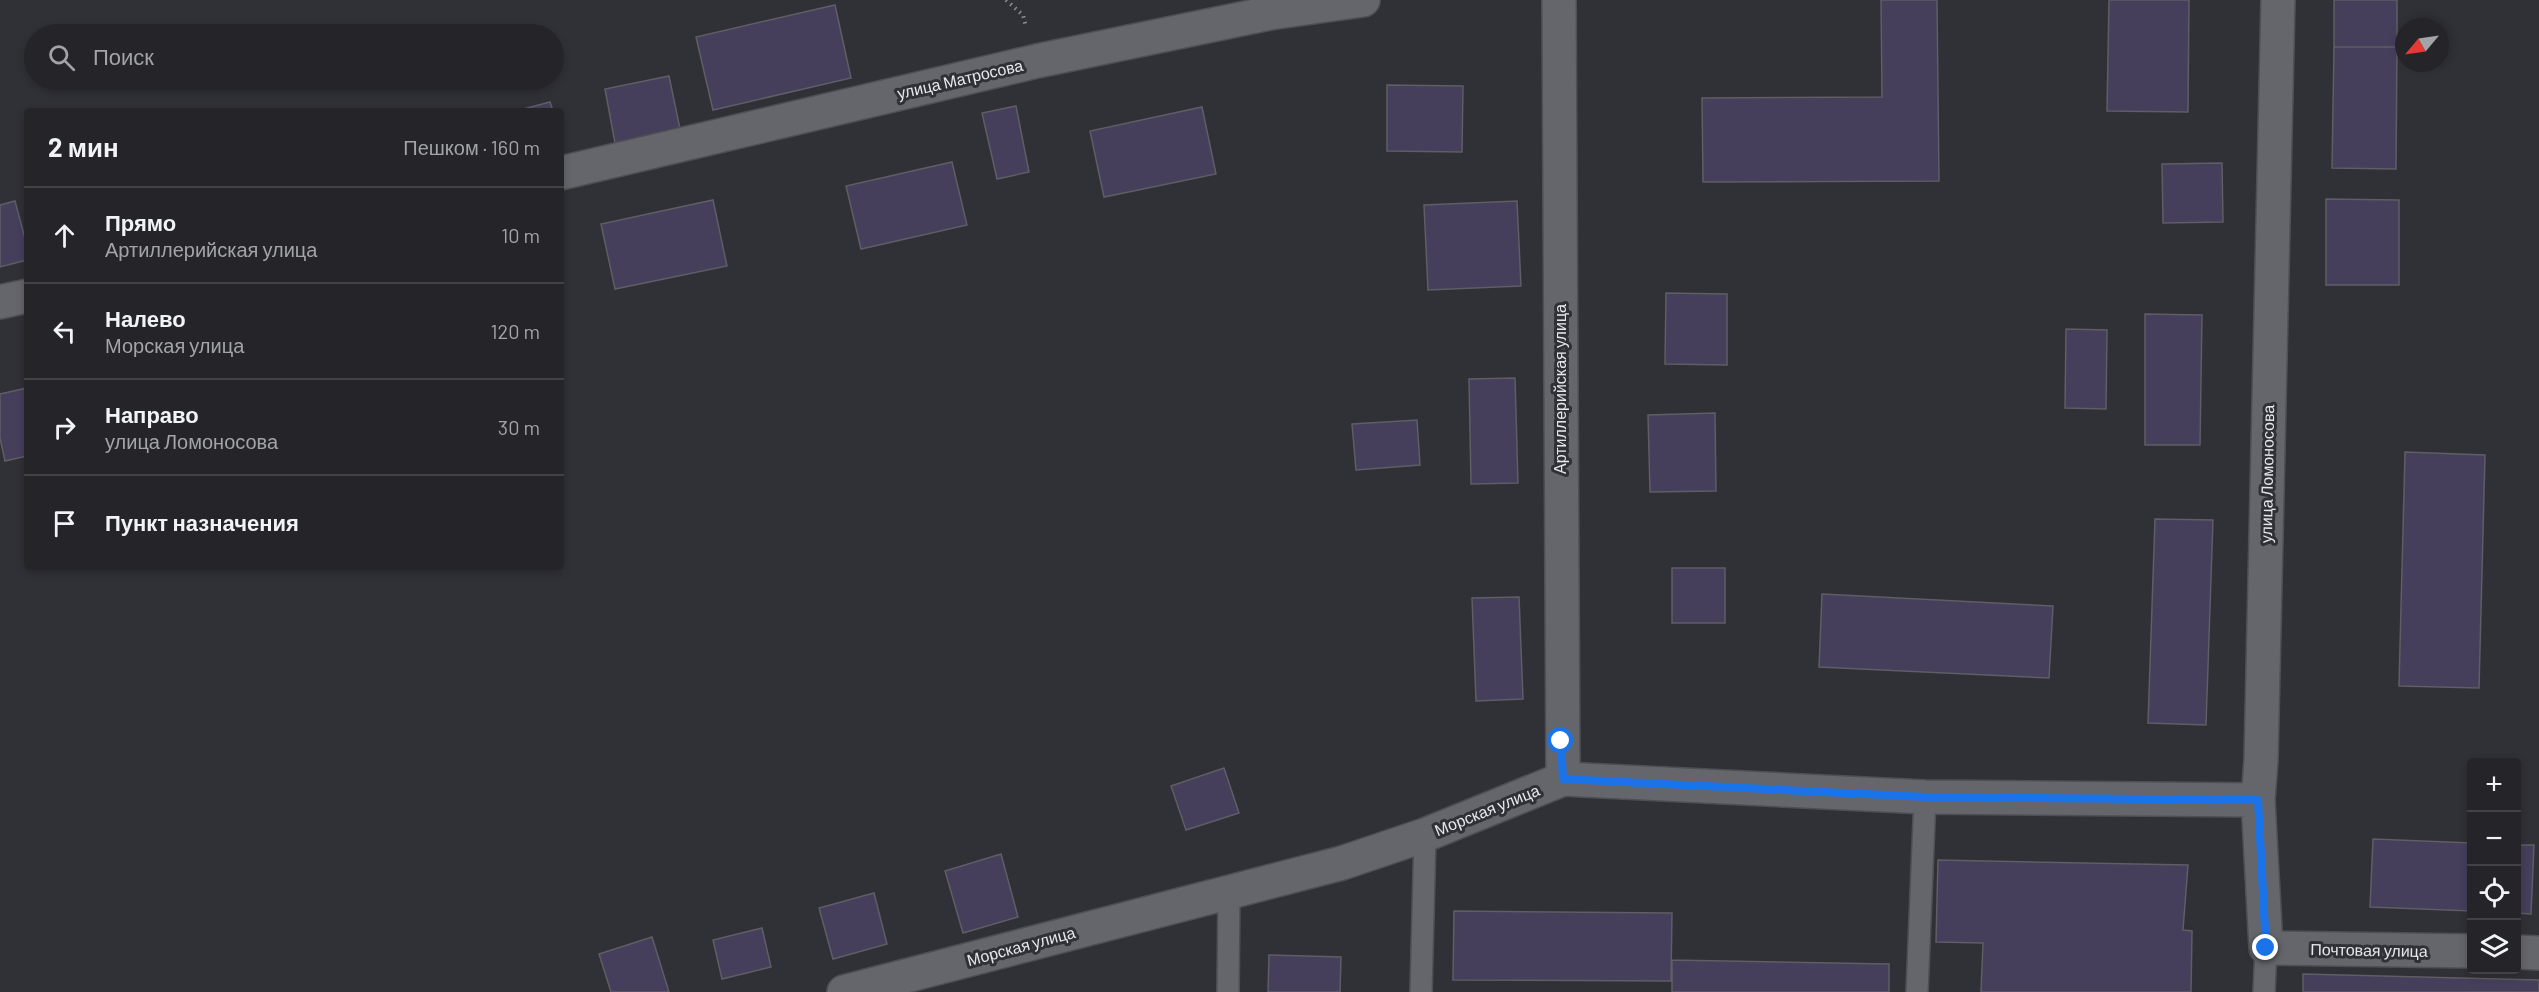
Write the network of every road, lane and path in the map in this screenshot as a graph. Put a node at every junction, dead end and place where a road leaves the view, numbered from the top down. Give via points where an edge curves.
1 (1363, 0) edge
2 (1559, 0) edge
3 (2278, 0) edge
4 (564, 172) edge
5 (24, 297) edge
6 (0, 302) edge
7 (1563, 779) junction
8 (1925, 797) junction
9 (2258, 800) junction
10 (1425, 835) junction
11 (1229, 892) junction
12 (2266, 948) junction
13 (2467, 951) edge
14 (2521, 952) edge
15 (2539, 952) edge
16 (844, 992) edge
17 (1228, 992) edge
18 (1421, 992) edge
19 (1917, 992) edge
20 (2264, 992) edge

1 - 4 street, улица Матросова via 1270,13 1037,61
2 - 7 street, Артиллерийская улица
3 - 9 street, улица Ломоносова
5 - 6 street
7 - 8 street, Морская улица
7 - 10 street, Морская улица
8 - 9 street, Морская улица
8 - 19 lane
9 - 12 street, улица Ломоносова
10 - 11 street, Морская улица via 1342,863
10 - 18 lane
11 - 16 street, Морская улица
11 - 17 lane
12 - 13 street, Почтовая улица
12 - 20 lane
14 - 15 street

